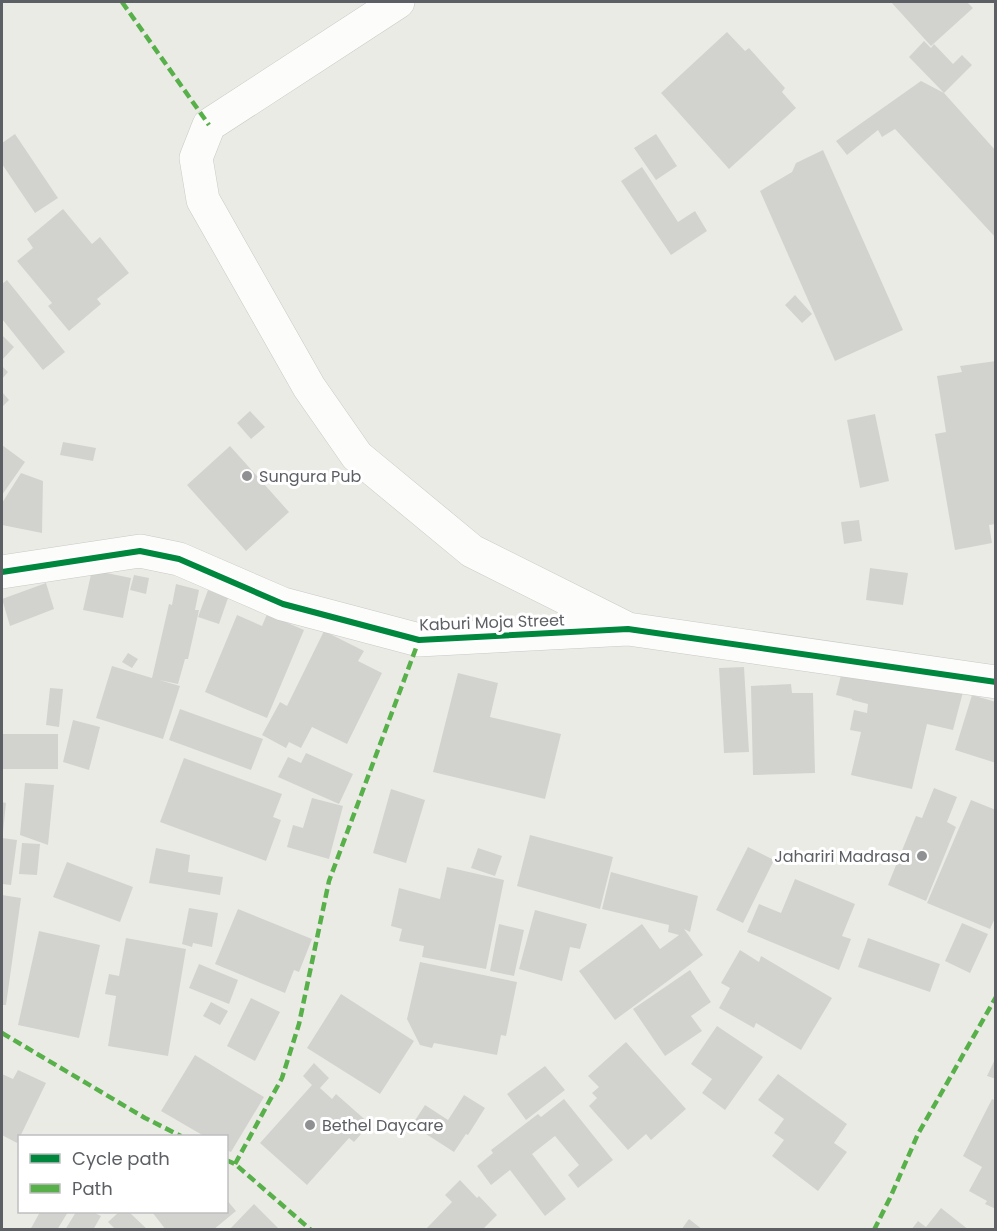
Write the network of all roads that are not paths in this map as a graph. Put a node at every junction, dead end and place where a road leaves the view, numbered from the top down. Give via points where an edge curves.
1 (398, 2) edge
2 (2, 572) edge
3 (628, 629) junction
4 (996, 682) edge

1 - 3 street via 208,125 196,158 203,200 309,387 357,456 472,551
2 - 3 street, Kaburi Moja Street via 140,550 178,560 283,604 419,640
3 - 4 street, Kaburi Moja Street

